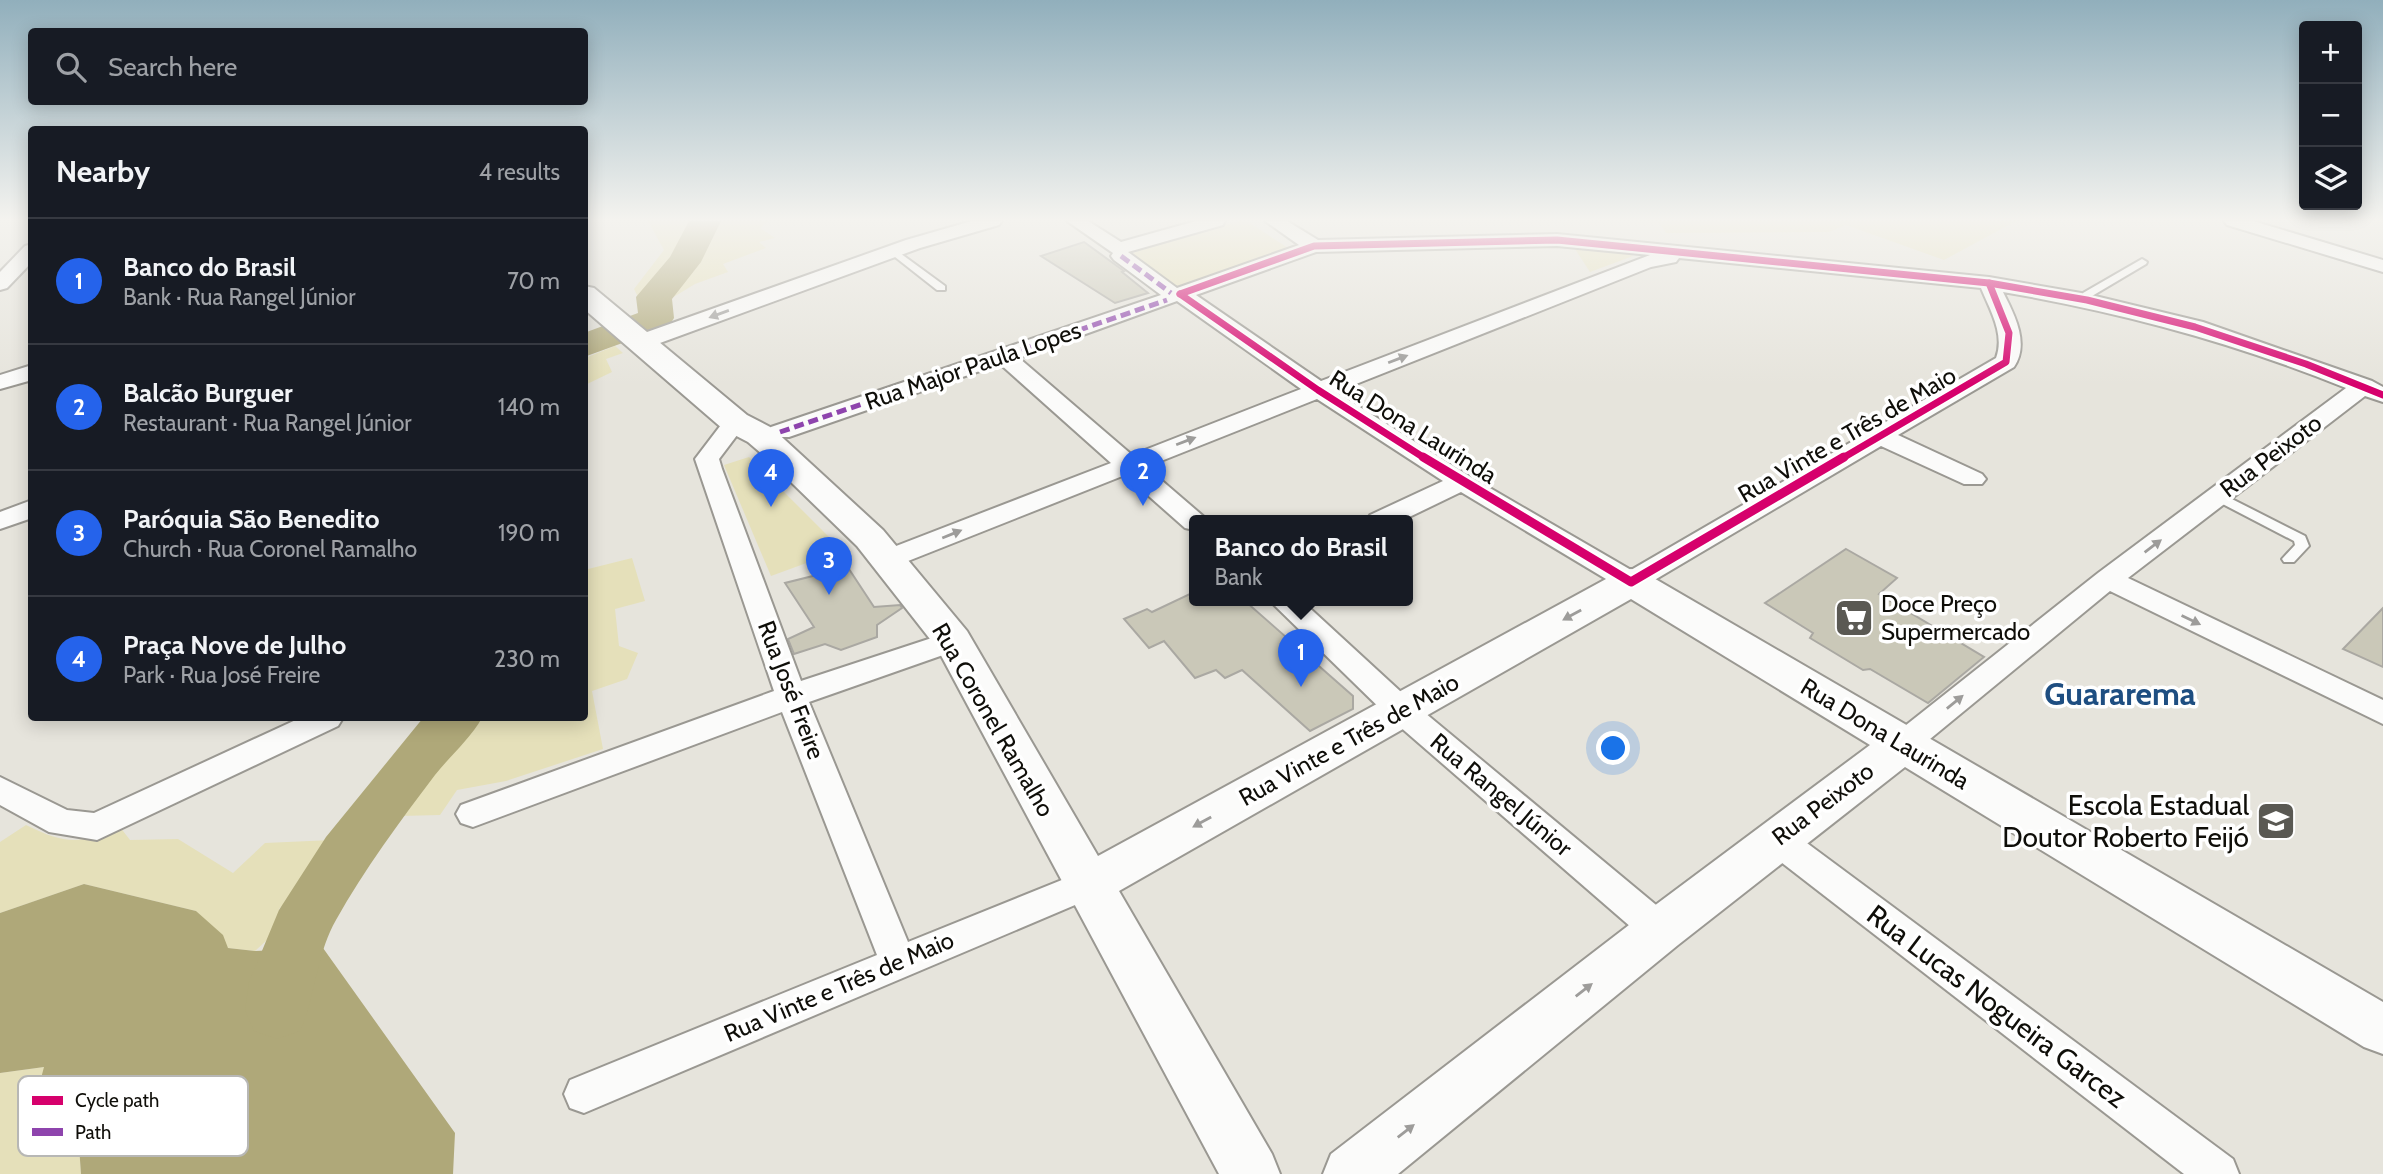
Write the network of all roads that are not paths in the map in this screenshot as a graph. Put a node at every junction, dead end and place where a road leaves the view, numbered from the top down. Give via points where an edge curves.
1 (814, 276) edge
2 (924, 276) edge
3 (1147, 276) edge
4 (1230, 276) edge
5 (1578, 276) edge
6 (1602, 276) edge
7 (1919, 276) edge
8 (2119, 276) edge
9 (1989, 283) junction
10 (1584, 286) junction
11 (940, 288) dead end
12 (1173, 296) junction
13 (588, 300) edge
14 (2087, 300) junction
15 (630, 333) junction
16 (1007, 359) dead end
17 (28, 373) edge
18 (0, 382) edge
19 (1318, 390) junction
20 (2373, 391) edge
21 (735, 422) junction
22 (780, 432) dead end
23 (1882, 437) junction
24 (1127, 464) junction
25 (1973, 479) dead end
26 (1462, 482) junction
27 (2218, 496) junction
28 (28, 510) edge
29 (1392, 515) edge
30 (1189, 518) edge
31 (0, 520) edge
32 (888, 559) junction
33 (2289, 559) dead end
34 (2108, 579) junction
35 (1631, 582) junction
36 (1289, 606) edge
37 (953, 641) junction
38 (792, 696) junction
39 (1402, 711) junction
40 (2383, 713) edge
41 (321, 721) edge
42 (1902, 745) junction
43 (0, 790) edge
44 (473, 814) dead end
45 (1776, 839) junction
46 (1088, 884) junction
47 (1660, 930) junction
48 (898, 962) junction
49 (2383, 1030) edge
50 (584, 1094) dead end
51 (1251, 1174) edge
52 (1352, 1174) edge
53 (2218, 1174) edge

1 -> 15 street
2 - 11 lane
3 - 12 street, Rua Dona Laurinda
4 - 12 street, Rua Major Paula Lopes
5 - 10 street
6 - 10 street
7 - 9 street
8 - 14 lane
9 - 14 street
9 - 23 street, Rua Vinte e Três de Maio via 2011,337 2012,350 2006,362
19 -> 10 street
12 - 19 street, Rua Dona Laurinda
12 - 22 street, Rua Major Paula Lopes
13 - 15 main road, Rua Coronel Ramalho
14 - 20 street via 2195,327
15 - 21 main road, Rua Coronel Ramalho
16 - 24 street
17 - 18 street
24 -> 19 street
19 - 26 street, Rua Dona Laurinda
20 - 27 street, Rua Peixoto
21 - 32 main road, Rua Coronel Ramalho via 760,435
21 - 38 street, Rua José Freire via 707,459
23 - 25 street
23 - 35 street, Rua Vinte e Três de Maio
24 - 30 street
32 -> 24 street
26 - 29 street
26 - 35 street, Rua Dona Laurinda
27 - 33 lane via 2300,539 2302,546
34 -> 27 street, Rua Peixoto
28 - 31 street
32 - 37 main road, Rua Coronel Ramalho
34 -> 40 street
42 -> 34 street, Rua Peixoto
35 -> 39 main road, Rua Vinte e Três de Maio
35 - 42 main road, Rua Dona Laurinda
36 - 39 street, Rua Rangel Júnior
37 - 38 street
37 - 46 main road, Rua Coronel Ramalho
38 - 44 street
38 - 48 street, Rua José Freire
39 -> 46 main road, Rua Vinte e Três de Maio
39 - 47 street, Rua Rangel Júnior
41 - 43 street via 97,827 61,823
42 - 45 main road, Rua Peixoto
42 - 49 main road, Rua Dona Laurinda
45 - 47 main road, Rua Peixoto
45 - 53 street, Rua Lucas Nogueira Garcez
46 - 48 street, Rua Vinte e Três de Maio
46 - 51 main road, Rua Coronel Ramalho
52 -> 47 main road, Rua Peixoto
48 - 50 street, Rua Vinte e Três de Maio

